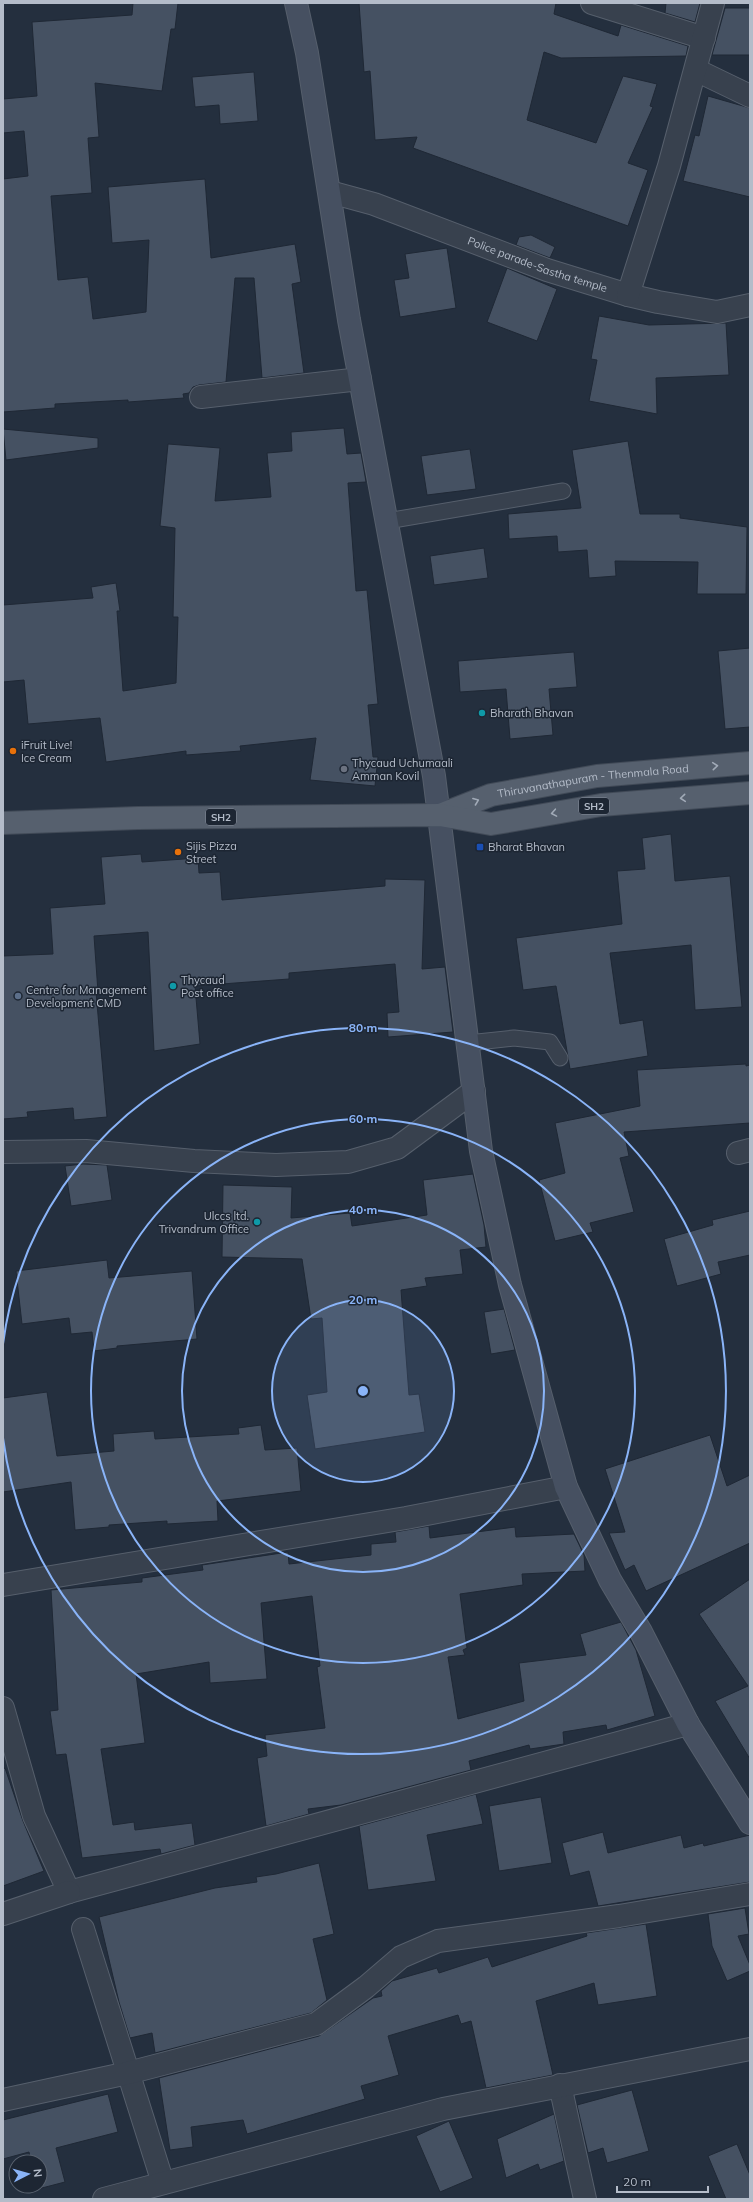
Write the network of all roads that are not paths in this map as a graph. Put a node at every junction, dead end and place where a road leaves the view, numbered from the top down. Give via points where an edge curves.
1 (296, 3) edge
2 (592, 3) edge
3 (713, 3) edge
4 (704, 38) junction
5 (696, 70) junction
6 (750, 96) edge
7 (330, 192) junction
8 (628, 295) junction
9 (750, 304) edge
10 (360, 379) junction
11 (201, 397) dead end
12 (563, 491) dead end
13 (387, 520) junction
14 (750, 763) edge
15 (750, 793) edge
16 (440, 815) junction
17 (3, 823) edge
18 (468, 1042) junction
19 (560, 1058) dead end
20 (474, 1091) junction
21 (3, 1152) edge
22 (566, 1487) junction
23 (3, 1584) edge
24 (3, 1708) edge
25 (688, 1724) junction
26 (750, 1823) edge
27 (69, 1892) junction
28 (750, 1894) edge
29 (3, 1914) edge
30 (83, 1928) dead end
31 (750, 2049) edge
32 (128, 2073) junction
33 (560, 2085) junction
34 (3, 2100) edge
35 (164, 2183) junction
36 (104, 2199) edge
37 (585, 2199) edge

1 - 7 street
2 - 4 street
3 - 4 street
4 - 5 street
5 - 6 street
5 - 8 street
7 - 8 street, Police parade-Sastha temple via 374,204 547,270
7 - 10 street
8 - 9 street, Police parade-Sastha temple via 717,312
10 - 11 street
10 - 13 street
12 - 13 lane
13 - 16 street
16 -> 14 main road, Thiruvanathapuram - Thenmala Road via 491,795 597,776
15 -> 16 main road, Thiruvanathapuram - Thenmala Road / SH2 via 601,805 491,824
16 - 17 main road, Thiruvanathapuram - Thenmala Road / SH2 via 138,818
16 - 18 street
18 - 19 lane via 514,1038 550,1042
18 - 20 street
20 - 21 street via 398,1148 348,1162 276,1165 194,1161 86,1151
20 - 22 street via 481,1151 510,1286
22 - 23 street via 406,1518
22 - 25 street via 610,1580 641,1632
24 - 27 street via 34,1816
25 - 26 street
25 - 27 street
27 - 29 street
28 - 32 street via 619,1916 438,1941 401,1957 316,2024
30 - 32 street
31 - 33 street
32 - 34 street
32 - 35 street
33 - 35 street via 442,2109
33 - 37 street
35 - 36 street

